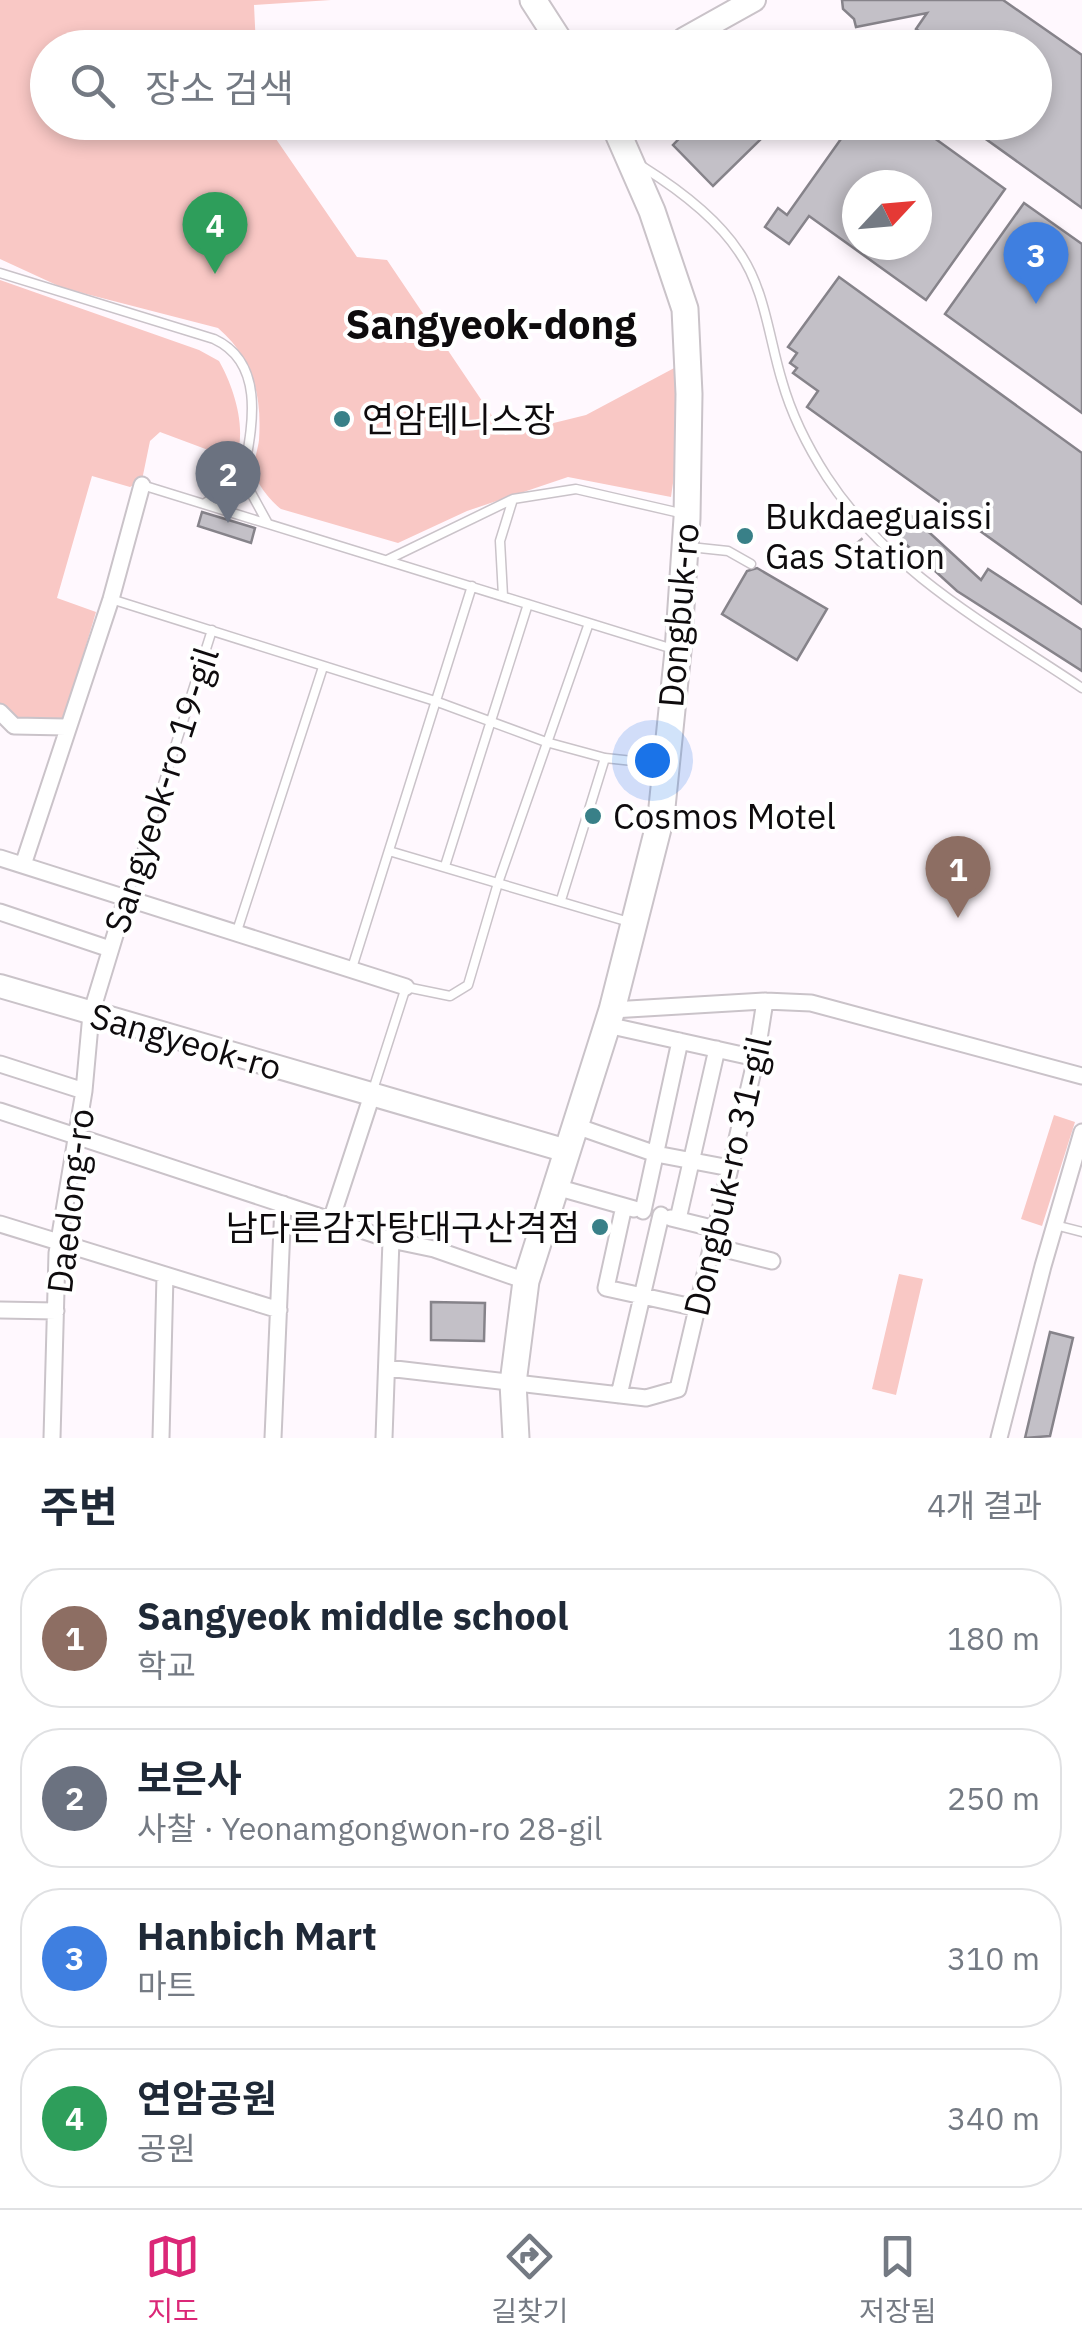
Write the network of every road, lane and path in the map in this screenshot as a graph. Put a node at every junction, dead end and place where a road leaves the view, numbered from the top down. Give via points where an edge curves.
1 (533, 0) edge
2 (720, 0) edge
3 (754, 0) edge
4 (552, 30) edge
5 (692, 30) edge
6 (702, 30) edge
7 (621, 140) edge
8 (629, 159) junction
9 (0, 274) edge
10 (243, 478) junction
11 (142, 485) joint
12 (513, 499) junction
13 (205, 503) junction
14 (687, 514) junction
15 (268, 522) junction
16 (869, 533) junction
17 (684, 546) junction
18 (387, 560) junction
19 (751, 564) dead end
20 (832, 564) dead end
21 (472, 586) junction
22 (503, 596) junction
23 (111, 600) junction
24 (528, 604) junction
25 (589, 623) junction
26 (212, 630) junction
27 (678, 650) junction
28 (322, 667) junction
29 (1082, 688) edge
30 (435, 702) junction
31 (0, 712) edge
32 (491, 722) junction
33 (66, 726) junction
34 (546, 742) junction
35 (604, 758) junction
36 (664, 764) junction
37 (389, 851) junction
38 (0, 858) edge
39 (23, 865) junction
40 (445, 866) junction
41 (498, 882) junction
42 (126, 899) junction
43 (561, 900) junction
44 (0, 912) edge
45 (634, 923) junction
46 (236, 934) junction
47 (110, 949) junction
48 (351, 971) junction
49 (0, 986) edge
50 (406, 987) junction
51 (765, 1001) junction
52 (91, 1014) junction
53 (610, 1017) junction
54 (680, 1041) junction
55 (717, 1049) junction
56 (756, 1058) junction
57 (0, 1064) edge
58 (1082, 1076) edge
59 (84, 1091) junction
60 (372, 1095) junction
61 (0, 1112) edge
62 (576, 1126) junction
63 (1082, 1132) edge
64 (77, 1135) junction
65 (567, 1151) junction
66 (656, 1154) junction
67 (693, 1159) junction
68 (730, 1168) junction
69 (556, 1187) junction
70 (284, 1204) junction
71 (624, 1206) junction
72 (643, 1211) junction
73 (669, 1218) junction
74 (331, 1220) junction
75 (0, 1224) edge
76 (1054, 1226) junction
77 (716, 1229) junction
78 (1082, 1232) edge
79 (391, 1240) junction
80 (59, 1242) junction
81 (712, 1246) junction
82 (772, 1261) dead end
83 (165, 1275) junction
84 (526, 1281) junction
85 (642, 1297) junction
86 (697, 1308) junction
87 (0, 1310) edge
88 (279, 1310) junction
89 (56, 1312) junction
90 (386, 1368) junction
91 (513, 1382) junction
92 (618, 1395) junction
93 (52, 1438) edge
94 (161, 1438) edge
95 (273, 1438) edge
96 (384, 1438) edge
97 (516, 1438) edge
98 (999, 1438) edge

1 - 4 main road
2 - 5 street
3 - 6 street
7 - 8 main road, Dongbuk-ro
8 - 14 main road, Dongbuk-ro via 684,309
8 - 16 lane via 672,185 740,252 802,429 826,476
9 - 10 lane via 233,348 252,396
10 - 13 lane
10 - 15 lane
11 - 13 lane
11 - 23 street
12 - 14 lane via 576,488
12 - 18 lane
12 - 22 lane via 500,542
13 - 15 lane
14 - 17 main road, Dongbuk-ro
15 - 18 lane
16 - 20 path
16 - 29 lane via 943,595
17 - 19 lane via 728,551
17 - 27 main road, Dongbuk-ro
18 - 21 lane
21 - 22 lane
21 - 30 lane
22 - 24 lane
23 - 26 lane
23 - 33 street
24 - 25 lane
24 - 32 lane
25 - 27 lane
25 - 34 lane
26 - 28 lane
26 - 42 lane, Sangyeok-ro 19-gil
27 - 36 main road, Dongbuk-ro
28 - 30 lane
28 - 46 lane
30 - 32 lane
30 - 37 lane
31 - 33 street via 14,726
32 - 34 lane
32 - 40 lane
33 - 39 street
34 - 35 lane
34 - 41 lane
35 - 36 lane
35 - 43 lane
36 - 45 main road, Dongbuk-ro via 661,817
37 - 40 lane
37 - 48 lane
38 - 39 street
39 - 42 street
40 - 41 lane
41 - 43 lane
41 - 50 lane via 468,986 450,996
42 - 46 street
42 - 47 street, Sangyeok-ro 19-gil
43 - 45 lane
44 - 47 street, Sangyeok-ro 19-gil
45 - 53 main road, Dongbuk-ro
46 - 48 street
47 - 52 street, Sangyeok-ro 19-gil
48 - 50 street
49 - 52 street, Sangyeok-ro
50 - 60 lane
51 - 53 street
51 - 56 street, Dongbuk-ro 31-gil
51 - 58 street, Dongbuk-ro 31-gil via 811,1004
52 - 59 street, Daedong-ro
52 - 60 street, Sangyeok-ro
53 - 54 street
53 - 62 main road, Dongbuk-ro
54 - 55 street
54 - 66 street
55 - 56 street
55 - 67 street
56 - 68 street, Dongbuk-ro 31-gil
57 - 59 street, Daedong-ro
59 - 64 street, Daedong-ro
60 - 65 street, Sangyeok-ro
60 - 74 street
61 - 64 street
62 - 65 main road, Dongbuk-ro
62 - 66 street
63 - 76 street
64 - 70 street
64 - 80 street, Daedong-ro
65 - 69 main road, Dongbuk-ro
66 - 67 street
66 - 72 street
67 - 68 street
67 - 73 street
68 - 77 street, Dongbuk-ro 31-gil
69 - 71 street
69 - 84 main road, Dongbuk-ro
70 - 74 street
70 - 88 street
71 - 72 street
71 - 85 street via 606,1288
72 - 73 street
73 - 77 street
73 - 85 street
74 - 79 street
75 - 80 street
76 - 78 lane
76 - 98 street
77 - 81 street, Dongbuk-ro 31-gil
79 - 84 street
79 - 90 street
80 - 83 street
80 - 89 street, Daedong-ro
81 - 82 street
81 - 86 street, Dongbuk-ro 31-gil
83 - 88 street
83 - 94 street
84 - 91 main road, Dongbuk-ro
85 - 86 street
85 - 92 street
86 - 92 street, Dongbuk-ro 31-gil via 678,1388 646,1398
87 - 89 street, Daedong-ro
88 - 95 street
89 - 93 street, Daedong-ro
90 - 91 street
90 - 96 street
91 - 92 street, Dongbuk-ro 31-gil
91 - 97 main road, Dongbuk-ro

